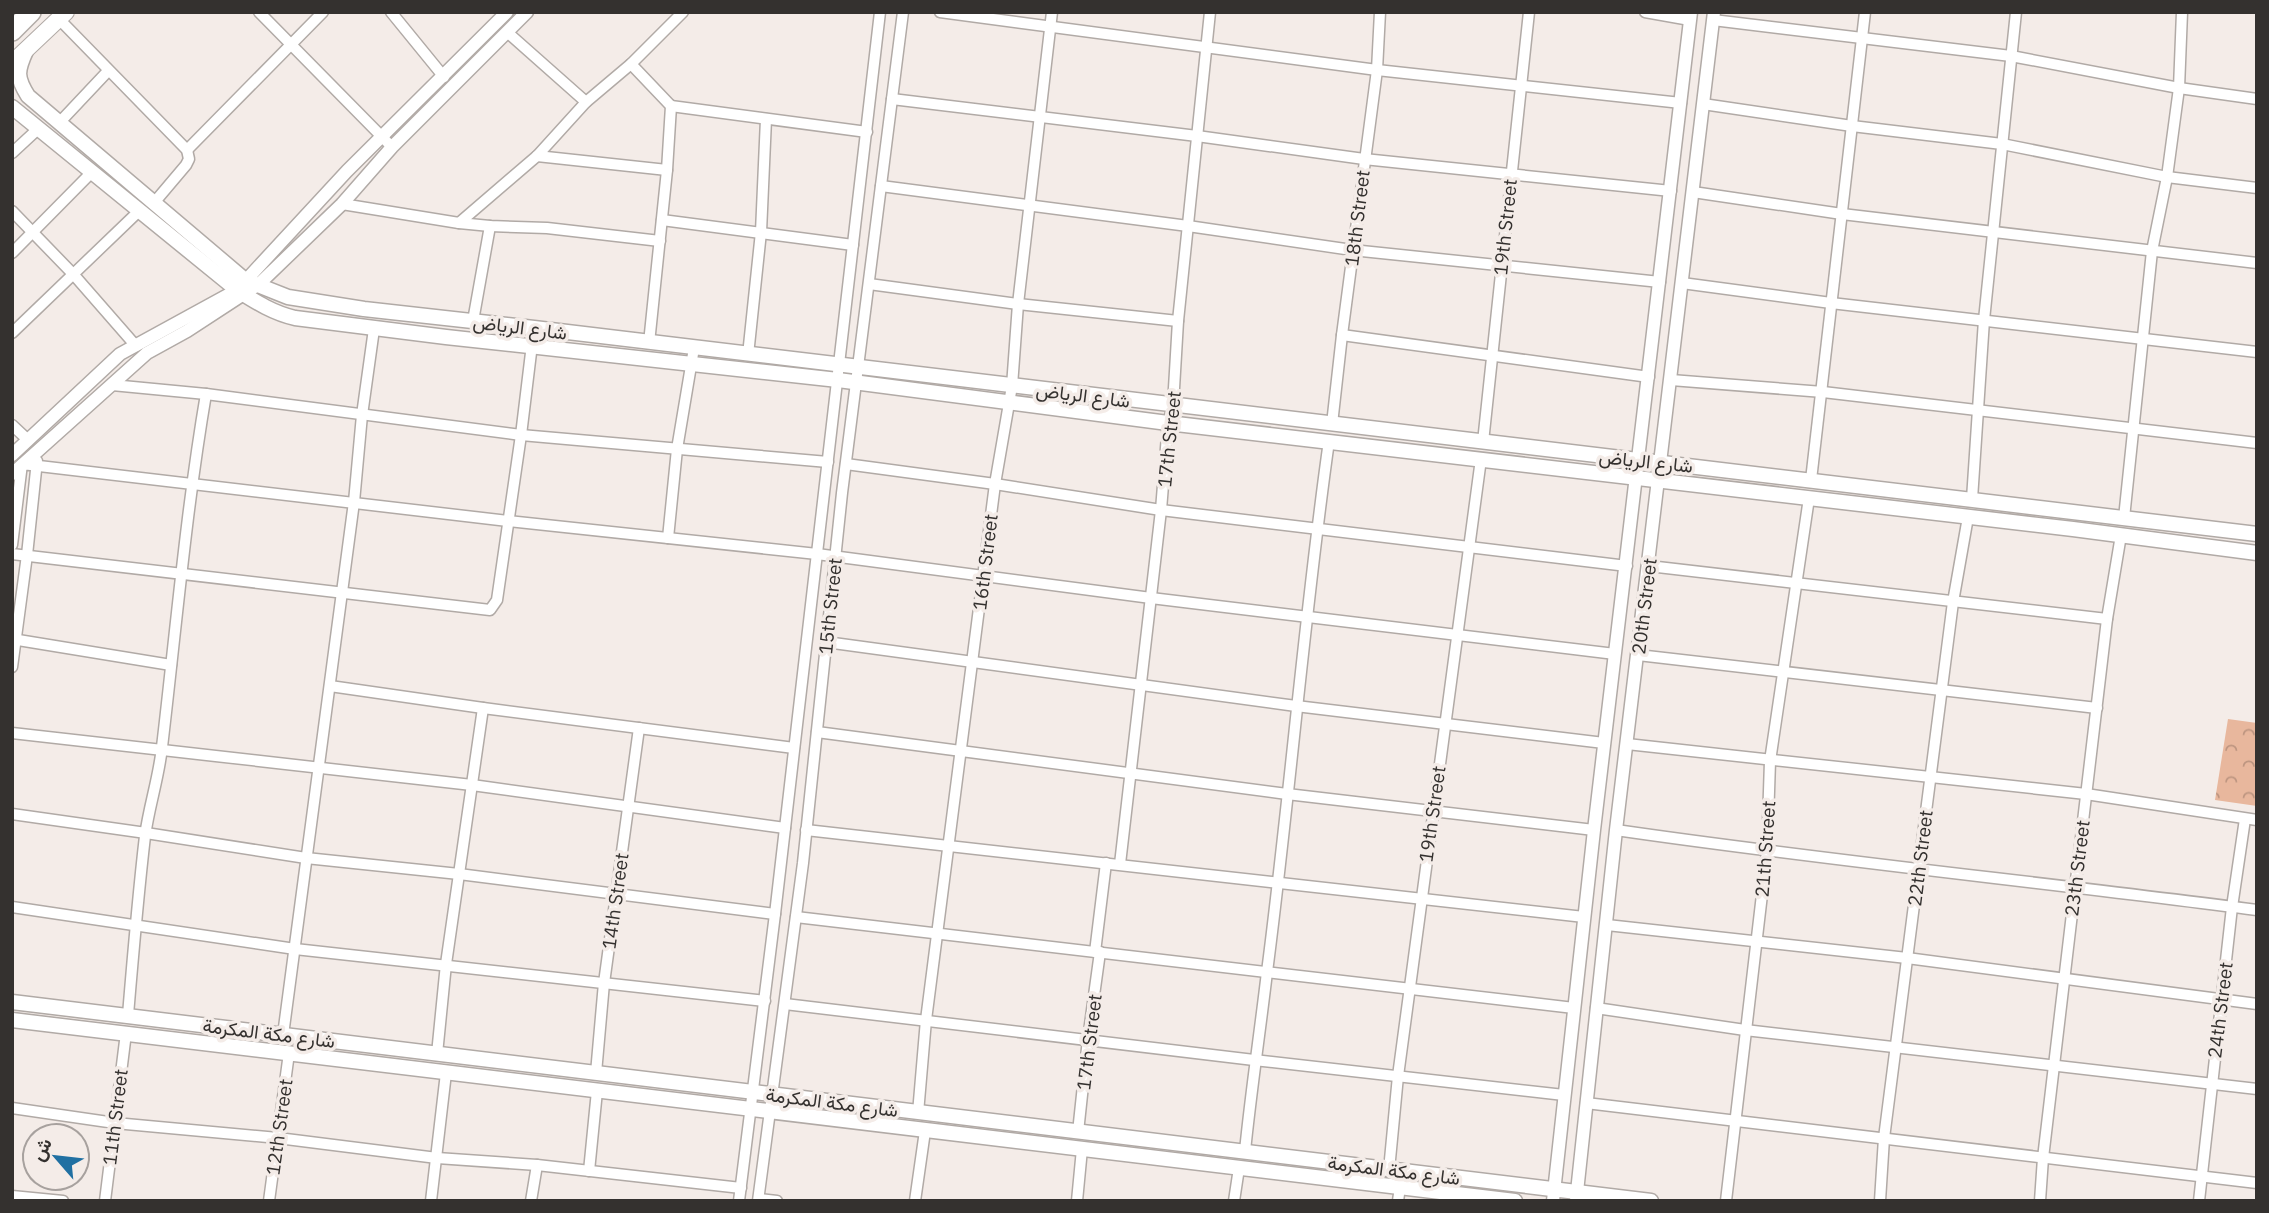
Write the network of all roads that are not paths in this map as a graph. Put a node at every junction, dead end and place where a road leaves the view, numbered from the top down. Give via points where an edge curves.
1 (32, 12) edge
2 (259, 12) edge
3 (323, 12) edge
4 (391, 12) edge
5 (527, 12) edge
6 (683, 12) edge
7 (880, 12) edge
8 (903, 12) edge
9 (940, 12) edge
10 (1052, 12) edge
11 (1210, 12) edge
12 (1380, 12) edge
13 (1529, 12) edge
14 (1645, 12) edge
15 (1865, 12) edge
16 (2016, 12) edge
17 (2182, 12) edge
18 (506, 13) edge
19 (62, 16) edge
20 (1691, 16) edge
21 (1714, 16) edge
22 (1051, 27) junction
23 (12, 31) edge
24 (507, 32) junction
25 (1862, 39) junction
26 (291, 44) junction
27 (1206, 47) junction
28 (26, 50) junction
29 (2011, 56) junction
30 (12, 64) edge
31 (631, 64) junction
32 (1377, 70) junction
33 (108, 71) junction
34 (444, 77) junction
35 (1521, 85) junction
36 (2179, 88) junction
37 (892, 99) junction
38 (2257, 99) edge
39 (586, 102) junction
40 (1681, 103) junction
41 (1703, 104) junction
42 (671, 106) junction
43 (12, 107) edge
44 (1040, 117) junction
45 (766, 118) junction
46 (59, 123) junction
47 (1852, 126) junction
48 (39, 128) junction
49 (867, 132) junction
50 (382, 136) junction
51 (1197, 136) junction
52 (2003, 144) junction
53 (392, 147) junction
54 (187, 150) junction
55 (12, 153) edge
56 (537, 156) junction
57 (1364, 159) junction
58 (667, 170) junction
59 (91, 173) junction
60 (1511, 173) junction
61 (2167, 177) junction
62 (881, 186) junction
63 (2257, 188) edge
64 (1671, 191) junction
65 (1693, 192) junction
66 (153, 204) junction
67 (342, 204) junction
68 (1029, 205) junction
69 (12, 211) edge
70 (138, 212) junction
71 (1842, 214) junction
72 (662, 220) junction
73 (458, 223) junction
74 (490, 226) junction
75 (1188, 226) junction
76 (761, 232) junction
77 (1993, 232) junction
78 (32, 233) junction
79 (660, 241) junction
80 (853, 245) junction
81 (1352, 250) junction
82 (2152, 251) junction
83 (12, 253) edge
84 (2257, 263) edge
85 (1501, 266) junction
86 (74, 275) junction
87 (1660, 282) junction
88 (1682, 283) junction
89 (869, 284) junction
90 (246, 287) junction
91 (1831, 303) junction
92 (1018, 304) junction
93 (1984, 320) junction
94 (473, 321) junction
95 (1178, 321) junction
96 (534, 328) junction
97 (374, 329) junction
98 (12, 333) edge
99 (1342, 335) junction
100 (2141, 339) junction
101 (649, 343) junction
102 (136, 346) junction
103 (532, 346) junction
104 (694, 348) junction
105 (2257, 352) edge
106 (748, 355) junction
107 (1492, 356) junction
108 (691, 365) junction
109 (859, 367) junction
110 (838, 372) junction
111 (1649, 377) junction
112 (1671, 380) junction
113 (857, 382) junction
114 (112, 385) junction
115 (1012, 386) junction
116 (1822, 392) junction
117 (206, 394) junction
118 (1009, 402) junction
119 (1173, 405) junction
120 (1976, 410) junction
121 (362, 415) junction
122 (1168, 423) junction
123 (1332, 424) junction
124 (12, 425) edge
125 (2132, 428) junction
126 (522, 435) junction
127 (1329, 441) junction
128 (1483, 442) junction
129 (2257, 443) edge
130 (33, 444) junction
131 (677, 449) junction
132 (1481, 458) junction
133 (17, 459) edge
134 (1639, 460) junction
135 (828, 462) junction
136 (1660, 462) junction
137 (846, 464) junction
138 (36, 465) junction
139 (12, 474) edge
140 (1637, 478) junction
141 (1658, 480) junction
142 (1811, 480) junction
143 (191, 482) junction
144 (995, 484) junction
145 (1809, 498) junction
146 (1972, 499) junction
147 (354, 502) junction
148 (1161, 510) junction
149 (1968, 517) junction
150 (2124, 518) junction
151 (508, 521) junction
152 (1317, 529) junction
153 (2257, 534) edge
154 (2121, 535) junction
155 (668, 538) junction
156 (12, 545) edge
157 (1468, 545) junction
158 (2257, 553) edge
159 (12, 554) edge
160 (817, 554) junction
161 (27, 555) junction
162 (835, 557) junction
163 (1627, 566) junction
164 (1649, 566) junction
165 (183, 574) junction
166 (984, 575) junction
167 (1796, 585) junction
168 (342, 594) junction
169 (1151, 598) junction
170 (1953, 602) junction
171 (1307, 616) junction
172 (2107, 619) junction
173 (1456, 635) junction
174 (14, 639) edge
175 (826, 642) junction
176 (1615, 654) junction
177 (1638, 655) junction
178 (972, 661) junction
179 (171, 665) junction
180 (12, 667) edge
181 (1783, 673) junction
182 (1140, 684) junction
183 (330, 686) junction
184 (1941, 691) junction
185 (1296, 706) junction
186 (2097, 708) junction
187 (483, 709) junction
188 (1444, 723) junction
189 (639, 729) junction
190 (817, 732) junction
191 (12, 733) edge
192 (1604, 743) junction
193 (1627, 744) junction
194 (794, 748) junction
195 (961, 750) junction
196 (162, 751) junction
197 (1770, 761) junction
198 (318, 769) junction
199 (1130, 773) junction
200 (1930, 778) junction
201 (472, 785) junction
202 (1287, 794) junction
203 (2086, 794) junction
204 (628, 806) junction
205 (1433, 810) junction
206 (12, 814) edge
207 (2245, 819) junction
208 (2257, 820) edge
209 (785, 828) junction
210 (806, 830) junction
211 (1594, 830) junction
212 (1616, 830) junction
213 (146, 833) junction
214 (949, 846) junction
215 (1767, 852) junction
216 (306, 858) junction
217 (1105, 863) junction
218 (1120, 864) junction
219 (1919, 868) junction
220 (459, 874) junction
221 (1277, 883) junction
222 (2075, 886) junction
223 (616, 894) junction
224 (1421, 899) junction
225 (12, 907) edge
226 (2232, 907) junction
227 (2257, 910) edge
228 (775, 914) junction
229 (796, 917) junction
230 (1584, 917) junction
231 (1607, 925) junction
232 (135, 926) junction
233 (938, 933) junction
234 (1756, 941) junction
235 (295, 948) junction
236 (1097, 952) junction
237 (1907, 958) junction
238 (446, 964) junction
239 (1267, 973) junction
240 (2064, 978) junction
241 (604, 983) junction
242 (1409, 989) junction
243 (2221, 999) junction
244 (765, 1001) junction
245 (12, 1002) edge
246 (785, 1004) junction
247 (2257, 1004) edge
248 (1574, 1008) junction
249 (1597, 1009) junction
250 (128, 1016) junction
251 (12, 1020) edge
252 (926, 1020) junction
253 (1745, 1030) junction
254 (126, 1033) junction
255 (283, 1035) junction
256 (1088, 1039) junction
257 (1895, 1047) junction
258 (289, 1054) junction
259 (437, 1054) junction
260 (1254, 1060) junction
261 (2054, 1066) junction
262 (446, 1073) junction
263 (596, 1073) junction
264 (1398, 1076) junction
265 (2211, 1084) junction
266 (2257, 1090) edge
267 (597, 1091) junction
268 (754, 1092) junction
269 (773, 1095) junction
270 (1564, 1095) junction
271 (1586, 1103) junction
272 (12, 1108) edge
273 (751, 1110) junction
274 (770, 1112) junction
275 (918, 1113) junction
276 (1735, 1121) junction
277 (115, 1124) junction
278 (925, 1130) junction
279 (1079, 1132) junction
280 (278, 1138) junction
281 (1884, 1138) junction
282 (1082, 1149) junction
283 (1245, 1151) junction
284 (437, 1158) junction
285 (2043, 1158) junction
286 (537, 1165) junction
287 (1239, 1168) junction
288 (1389, 1170) junction
289 (589, 1171) junction
290 (2200, 1177) junction
291 (2257, 1183) edge
292 (741, 1188) junction
293 (1399, 1194) edge
294 (1554, 1195) edge
295 (12, 1196) edge
296 (1576, 1196) edge
297 (758, 1200) edge
298 (63, 1201) edge
299 (105, 1201) edge
300 (269, 1201) edge
301 (431, 1201) edge
302 (531, 1201) edge
303 (739, 1201) edge
304 (776, 1201) edge
305 (915, 1201) edge
306 (1077, 1201) edge
307 (1234, 1201) edge
308 (1515, 1201) edge
309 (1651, 1201) edge
310 (1726, 1201) edge
311 (1880, 1201) edge
312 (2040, 1201) edge
313 (2199, 1201) edge

1 - 23 highway
2 - 26 street
3 - 26 street
4 - 34 street
5 - 24 street
6 - 31 street
7 - 49 street, 15th Street
8 - 37 street, 15th Street
9 - 22 street
10 - 22 street, 16th Street
11 - 27 street, 17th Street
12 - 32 street, 18th Street
13 - 35 street, 19th Street
14 - 20 street
15 - 25 street
16 - 29 street
17 - 36 street
18 - 34 street
19 - 28 main road
19 - 33 street
20 - 40 street, 20th Street
21 - 25 street
21 - 41 street, 20th Street
22 - 27 street
22 - 44 street, 16th Street
24 - 39 street
24 - 53 street
25 - 29 street
25 - 47 street
26 - 50 street
26 - 54 street
27 - 32 street
27 - 51 street, 17th Street
28 - 30 main road
28 - 46 main road, شارع الرياض via 18,68 19,82
29 - 36 street
29 - 52 street
31 - 39 street
31 - 42 street
32 - 35 street
32 - 57 street, 18th Street
33 - 46 street
33 - 54 street
34 - 50 street
35 - 40 street
35 - 60 street, 19th Street
36 - 38 street
36 - 61 street
37 - 44 street
37 - 62 street, 15th Street
39 - 56 street
40 - 64 street, 20th Street
41 - 47 street
41 - 65 street, 20th Street
42 - 45 street
42 - 58 street
43 - 48 main road, شارع الرياض
44 - 51 street
44 - 68 street, 16th Street
45 - 49 street
45 - 76 street
46 - 66 main road, شارع الرياض
47 - 52 street
47 - 71 street
48 - 55 street
48 - 59 main road, شارع الرياض
49 - 80 street, 15th Street
50 - 53 street
50 - 90 street
51 - 57 street
51 - 75 street, 17th Street
52 - 61 street
52 - 77 street
53 - 67 street
54 - 66 street via 186,165
56 - 58 street
56 - 73 street
57 - 60 street
57 - 81 street, 18th Street
58 - 72 street
59 - 70 main road, شارع الرياض
59 - 78 street
60 - 64 street
60 - 85 street, 19th Street
61 - 63 street
61 - 82 street
62 - 68 street
62 - 89 street, 15th Street
64 - 87 street, 20th Street
65 - 71 street
65 - 88 street, 20th Street
66 - 90 main road, شارع الرياض
67 - 73 street
67 - 90 street
68 - 75 street
68 - 92 street, 16th Street
69 - 78 street
70 - 86 street
70 - 90 main road, شارع الرياض
71 - 77 street
71 - 91 street
72 - 76 street
72 - 79 street
73 - 74 street
74 - 79 street
74 - 94 street
75 - 81 street
75 - 95 street, 17th Street
76 - 80 street
76 - 106 street
77 - 82 street
77 - 93 street
78 - 83 street
78 - 86 street
79 - 101 street
80 - 110 street, 15th Street
81 - 85 street
81 - 99 street, 18th Street
82 - 84 street
82 - 100 street
85 - 87 street
85 - 107 street, 19th Street
86 - 98 street
86 - 102 street
87 - 111 street, 20th Street
88 - 91 street
88 - 112 street, 20th Street
89 - 92 street
89 - 109 street, 15th Street
90 - 94 main road, شارع الرياض via 365,309
90 - 97 main road, شارع الرياض via 277,314
90 - 102 street
90 - 114 street via 187,331 147,352
91 - 93 street
91 - 116 street
92 - 95 street
92 - 115 street, 16th Street
93 - 100 street
93 - 120 street
94 - 96 main road, شارع الرياض
95 - 119 street, 17th Street
96 - 101 main road, شارع الرياض
96 - 103 street
97 - 103 main road, شارع الرياض
97 - 121 street
99 - 107 street
99 - 123 street, 18th Street
100 - 105 street
100 - 125 street
101 - 104 main road, شارع الرياض
102 - 130 street via 120,354
103 - 108 main road, شارع الرياض
103 - 126 street
104 - 106 main road, شارع الرياض
104 - 108 street
106 - 110 main road, شارع الرياض
107 - 111 street
107 - 128 street, 19th Street
108 - 110 main road, شارع الرياض
108 - 131 street
109 - 110 main road, شارع الرياض
109 - 113 street, 15th Street
109 - 115 main road, شارع الرياض
110 - 113 main road, شارع الرياض
110 - 135 street, 15th Street
111 - 134 street, 20th Street
112 - 116 street
112 - 136 street, 20th Street
113 - 118 main road, شارع الرياض
113 - 137 street, 15th Street
114 - 117 street
114 - 130 street
115 - 118 street, 16th Street
115 - 119 main road, شارع الرياض
116 - 120 street
116 - 142 street
117 - 121 street
117 - 143 street
118 - 122 main road, شارع الرياض
118 - 144 street, 16th Street
119 - 122 street, 17th Street
119 - 123 main road, شارع الرياض
120 - 125 street
120 - 146 street
121 - 126 street
121 - 147 street
122 - 127 main road, شارع الرياض
122 - 148 street, 17th Street
123 - 128 main road, شارع الرياض
124 - 130 street
125 - 129 street
125 - 150 street
126 - 131 street
126 - 151 street
127 - 132 main road, شارع الرياض
127 - 152 street
128 - 134 main road, شارع الرياض
130 - 133 street
130 - 138 street
131 - 135 street
131 - 155 street
132 - 140 main road, شارع الرياض
132 - 157 street, 19th Street
133 - 138 street
133 - 139 street
133 - 156 street
134 - 136 main road, شارع الرياض
134 - 140 street, 20th Street
135 - 160 street, 15th Street
136 - 141 street, 20th Street
136 - 142 main road, شارع الرياض
137 - 144 street
137 - 162 street, 15th Street
138 - 143 street
138 - 161 street
140 - 141 main road, شارع الرياض
140 - 163 street, 20th Street
141 - 145 main road, شارع الرياض
141 - 164 street, 20th Street
142 - 146 main road, شارع الرياض
143 - 147 street
143 - 165 street
144 - 148 street
144 - 166 street, 16th Street
145 - 149 main road, شارع الرياض
145 - 167 street, 21th Street
146 - 150 main road, شارع الرياض
147 - 151 street
147 - 168 street
148 - 152 street
148 - 169 street, 17th Street
149 - 154 main road, شارع الرياض
149 - 170 street, 22th Street
150 - 153 main road, شارع الرياض
151 - 155 street
151 - 168 street via 497,600 490,610
152 - 157 street
152 - 171 street
154 - 158 main road, شارع الرياض
154 - 172 street, 23th Street
155 - 160 street
157 - 163 street
157 - 173 street, 19th Street
159 - 161 street
160 - 162 street
160 - 194 street, 15th Street
161 - 165 street
161 - 174 street
162 - 166 street
162 - 175 street, 15th Street
163 - 176 street, 20th Street
164 - 167 street
164 - 177 street, 20th Street
165 - 168 street
165 - 179 street
166 - 169 street
166 - 178 street, 16th Street
167 - 170 street
167 - 181 street, 21th Street
168 - 183 street
169 - 171 street
169 - 182 street, 17th Street
170 - 172 street
170 - 184 street, 22th Street
171 - 173 street
171 - 185 street
172 - 186 street, 23th Street
173 - 176 street
173 - 188 street, 19th Street
174 - 179 street
174 - 180 street
175 - 178 street
175 - 190 street, 15th Street
176 - 192 street, 20th Street
177 - 181 street
177 - 193 street, 20th Street
178 - 182 street
178 - 195 street, 16th Street
179 - 196 street
181 - 184 street
181 - 197 street, 21th Street
182 - 185 street
182 - 199 street, 17th Street
183 - 187 street
183 - 198 street
184 - 186 street
184 - 200 street, 22th Street
185 - 188 street
185 - 202 street
186 - 203 street, 23th Street
187 - 189 street
187 - 201 street
188 - 192 street
188 - 205 street, 19th Street
189 - 194 street
189 - 204 street, 14th Street
190 - 195 street
190 - 210 street, 15th Street
191 - 196 street
192 - 211 street, 20th Street
193 - 197 street
193 - 212 street, 20th Street
194 - 209 street, 15th Street
195 - 199 street
195 - 214 street, 16th Street
196 - 198 street
196 - 213 street
197 - 200 street
197 - 215 street, 21th Street
198 - 201 street
198 - 216 street
199 - 202 street
199 - 218 street, 17th Street
200 - 203 street
200 - 219 street, 22th Street
201 - 204 street
201 - 220 street
202 - 205 street
202 - 221 street
203 - 207 street
203 - 222 street, 23th Street
204 - 209 street
204 - 223 street, 14th Street
205 - 211 street
205 - 224 street, 19th Street
206 - 213 street
207 - 208 street
207 - 226 street, 24th Street
209 - 228 street, 15th Street
210 - 214 street
210 - 229 street, 15th Street
211 - 230 street, 20th Street
212 - 215 street
212 - 231 street, 20th Street
213 - 216 street
213 - 232 street
214 - 217 street
214 - 233 street, 16th Street
215 - 219 street
215 - 234 street, 21th Street
216 - 220 street
216 - 235 street
217 - 218 street
217 - 236 street, 17th Street
218 - 221 street
219 - 222 street
219 - 237 street, 22th Street
220 - 223 street
220 - 238 street
221 - 224 street
221 - 239 street
222 - 226 street
222 - 240 street, 23th Street
223 - 228 street
223 - 241 street, 14th Street
224 - 230 street
224 - 242 street, 19th Street
225 - 232 street
226 - 227 street
226 - 243 street, 24th Street
228 - 244 street, 15th Street
229 - 233 street
229 - 246 street, 15th Street
230 - 248 street, 20th Street
231 - 234 street
231 - 249 street, 20th Street
232 - 235 street
232 - 250 street
233 - 236 street
233 - 252 street, 16th Street
234 - 237 street
234 - 253 street, 21th Street
235 - 238 street
235 - 255 street
236 - 239 street
236 - 256 street, 17th Street
237 - 240 street
237 - 257 street, 22th Street
238 - 241 street
238 - 259 street
239 - 242 street
239 - 260 street
240 - 243 street
240 - 261 street, 23th Street
241 - 244 street
241 - 263 street, 14th Street
242 - 248 street
242 - 264 street, 19th Street
243 - 247 street
243 - 265 street, 24th Street
244 - 268 street, 15th Street
245 - 250 main road, شارع مكة المكرمة
246 - 252 street
246 - 269 street, 15th Street
248 - 270 street, 20th Street
249 - 253 street
249 - 271 street, 20th Street
250 - 255 main road, شارع مكة المكرمة
251 - 254 main road, شارع مكة المكرمة
252 - 256 street
252 - 275 street, 16th Street
253 - 257 street
253 - 276 street, 21th Street
254 - 258 main road, شارع مكة المكرمة
254 - 277 street, 11th Street
255 - 259 main road, شارع مكة المكرمة
256 - 260 street
256 - 279 street, 17th Street
257 - 261 street
257 - 281 street, 22th Street
258 - 262 main road, شارع مكة المكرمة
258 - 280 street, 12th Street
259 - 263 main road, شارع مكة المكرمة
260 - 264 street
260 - 283 street
261 - 265 street
261 - 285 street, 23th Street
262 - 267 main road, شارع مكة المكرمة
262 - 284 street
263 - 268 main road, شارع مكة المكرمة
264 - 270 street
264 - 288 street, 19th Street
265 - 266 street
265 - 290 street, 24th Street
267 - 273 main road, شارع مكة المكرمة
267 - 289 street
268 - 269 main road, شارع مكة المكرمة
268 - 273 street, 15th Street
269 - 274 street, 15th Street
269 - 275 main road, شارع مكة المكرمة
270 - 294 street, 20th Street
271 - 276 street
271 - 296 street, 20th Street
272 - 277 street
273 - 274 main road, شارع مكة المكرمة
273 - 292 street, 15th Street
274 - 278 main road, شارع مكة المكرمة
274 - 297 street, 15th Street
275 - 279 main road, شارع مكة المكرمة
276 - 281 street
276 - 310 street, 21th Street
277 - 280 street
277 - 299 street, 11th Street
278 - 282 main road, شارع مكة المكرمة
278 - 305 street
279 - 283 main road, شارع مكة المكرمة
280 - 284 street
280 - 300 street, 12th Street
281 - 285 street
281 - 311 street, 22th Street
282 - 287 main road, شارع مكة المكرمة
282 - 306 street
283 - 288 main road, شارع مكة المكرمة
284 - 286 street
284 - 301 street
285 - 290 street
285 - 312 street, 23th Street
286 - 289 street
286 - 302 street
287 - 293 main road, شارع مكة المكرمة
287 - 307 street
288 - 294 main road, شارع مكة المكرمة
289 - 292 street
290 - 291 street
290 - 313 street, 24th Street
292 - 303 street, 15th Street
293 - 308 main road, شارع مكة المكرمة
294 - 296 main road, شارع مكة المكرمة
295 - 298 street
296 - 309 main road, شارع مكة المكرمة
297 - 304 street

